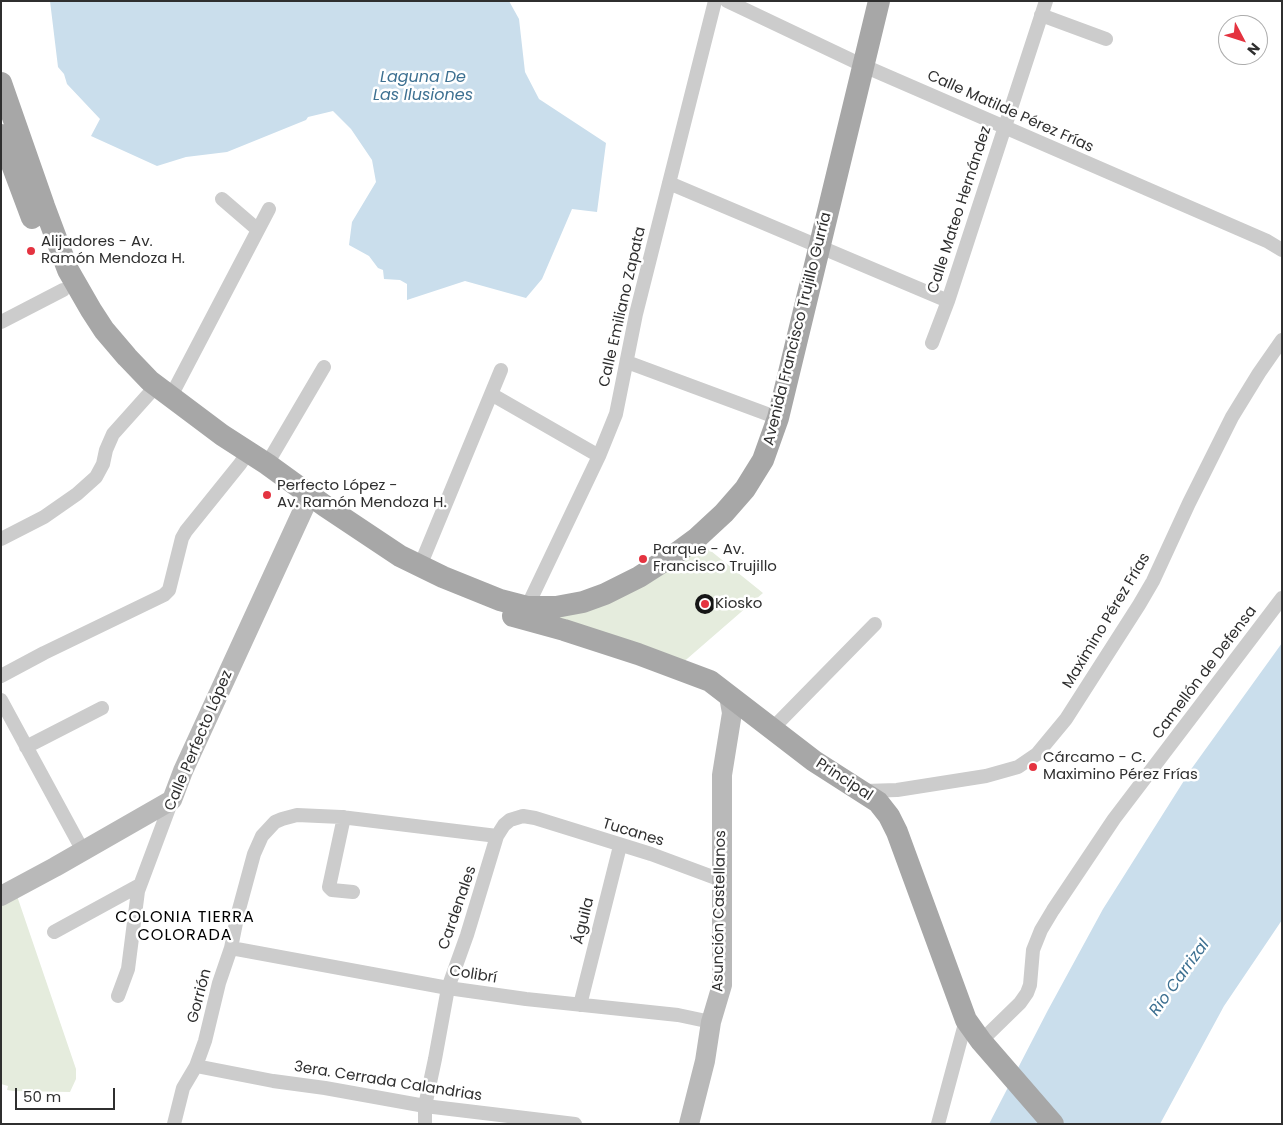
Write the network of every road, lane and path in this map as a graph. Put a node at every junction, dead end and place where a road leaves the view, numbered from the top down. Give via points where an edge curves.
1 (715, 1) edge
2 (727, 1) edge
3 (880, 1) edge
4 (1046, 1) edge
5 (1041, 15) junction
6 (1106, 39) dead end
7 (864, 66) junction
8 (1, 83) edge
9 (1004, 128) junction
10 (7, 140) edge
11 (669, 183) junction
12 (222, 199) dead end
13 (269, 210) dead end
14 (258, 230) junction
15 (820, 245) junction
16 (1282, 250) edge
17 (63, 290) junction
18 (948, 301) junction
19 (1, 322) edge
20 (1282, 340) edge
21 (932, 343) dead end
22 (627, 362) junction
23 (324, 367) dead end
24 (501, 370) dead end
25 (157, 393) junction
26 (491, 394) junction
27 (778, 418) junction
28 (599, 456) junction
29 (244, 458) junction
30 (267, 464) junction
31 (307, 502) junction
32 (1, 539) edge
33 (420, 566) junction
34 (1282, 598) edge
35 (570, 605) junction
36 (527, 607) junction
37 (875, 624) dead end
38 (564, 630) junction
39 (1, 676) edge
40 (729, 696) junction
41 (1, 700) edge
42 (102, 708) dead end
43 (772, 729) junction
44 (26, 747) junction
45 (862, 791) junction
46 (172, 800) junction
47 (344, 817) junction
48 (535, 818) joint
49 (498, 836) junction
50 (620, 846) junction
51 (83, 851) junction
52 (721, 880) junction
53 (140, 885) junction
54 (353, 892) dead end
55 (1, 896) edge
56 (54, 932) dead end
57 (231, 948) junction
58 (448, 988) junction
59 (118, 996) dead end
60 (580, 1005) junction
61 (966, 1020) junction
62 (712, 1022) junction
63 (987, 1048) junction
64 (196, 1066) junction
65 (425, 1106) junction
66 (174, 1124) edge
67 (425, 1124) edge
68 (575, 1124) edge
69 (689, 1124) edge
70 (938, 1124) edge
71 (1053, 1124) edge

1 - 11 street, Calle Emiliano Zapata
2 - 7 street, Calle Matilde Pérez Frías
3 - 7 main road, Avenida Francisco Trujillo Gurría
4 - 5 street, Calle Mateo Hernández
5 - 6 street
5 - 9 street, Calle Mateo Hernández
7 - 9 street, Calle Matilde Pérez Frías
7 - 15 main road, Avenida Francisco Trujillo Gurría
8 - 10 main road
9 - 16 street, Calle Matilde Pérez Frías
9 - 18 street, Calle Mateo Hernández
10 - 17 main road via 36,228
10 - 25 main road via 79,290 115,344
11 - 15 street
11 - 22 street, Calle Emiliano Zapata
12 - 14 street
13 - 14 street
14 - 25 street
15 - 18 street
15 - 27 main road, Avenida Francisco Trujillo Gurría
17 - 19 street
17 - 25 main road via 99,346
18 - 21 street, Calle Mateo Hernández
20 - 45 street, Maximino Pérez Frías via 1232,417 1144,597 1066,719 1037,754 1008,771 897,790
22 - 27 street
22 - 28 street, Calle Emiliano Zapata via 616,414
23 - 30 street
24 - 26 street
25 - 29 main road via 222,435
25 - 32 street via 113,434 104,464 96,477 44,517
26 - 28 street
26 - 33 street
27 - 35 main road, Avenida Francisco Trujillo Gurría via 756,474 714,523 678,552 638,577 605,594
28 - 36 street, Calle Emiliano Zapata
29 - 30 main road
29 - 31 main road
29 - 39 street via 186,531 169,590 164,595
30 - 31 main road
31 - 33 main road, Avenida Francisco Trujillo Gurría
31 - 38 main road, Principal via 377,560 414,580 489,611
31 - 46 street, Calle Perfecto López
33 - 36 main road, Avenida Francisco Trujillo Gurría via 500,600
34 - 63 street, Camellón de Defensa via 1114,819 1041,930 1033,950 1027,993
35 - 36 main road, Avenida Francisco Trujillo Gurría
35 - 38 main road via 560,615
37 - 43 street
38 - 40 main road, Principal via 702,677
40 - 43 main road, Principal
40 - 52 street, Asunción Castellanos via 732,713 722,775
41 - 44 street
42 - 44 street
43 - 45 main road, Principal
44 - 51 street
45 - 61 main road, Principal via 884,809 897,832
46 - 51 street
46 - 53 street, Calle Perfecto López
47 - 49 street, Gorrión
47 - 54 street via 329,887
47 - 57 street, Gorrión via 304,815 274,822 262,836 254,854
48 - 49 street, Cardenales via 523,816 510,820
48 - 50 street, Tucanes
49 - 58 street, Cardenales
50 - 52 street, Tucanes
50 - 60 street, Águila
51 - 55 street
52 - 62 street, Asunción Castellanos via 722,985
53 - 56 street
53 - 59 street, Calle Perfecto López via 128,969
57 - 58 street, Colibrí
57 - 64 street, Gorrión
58 - 60 street, Colibrí
58 - 65 street, Cardenales
60 - 62 street, Colibrí via 678,1015
61 - 63 main road, Principal
61 - 70 street
62 - 69 street, Asunción Castellanos
63 - 71 main road, Principal
64 - 65 street, 3era. Cerrada Calandrias
64 - 66 street, Gorrión via 183,1088
65 - 67 street, Cardenales
65 - 68 street, 3era. Cerrada Calandrias

